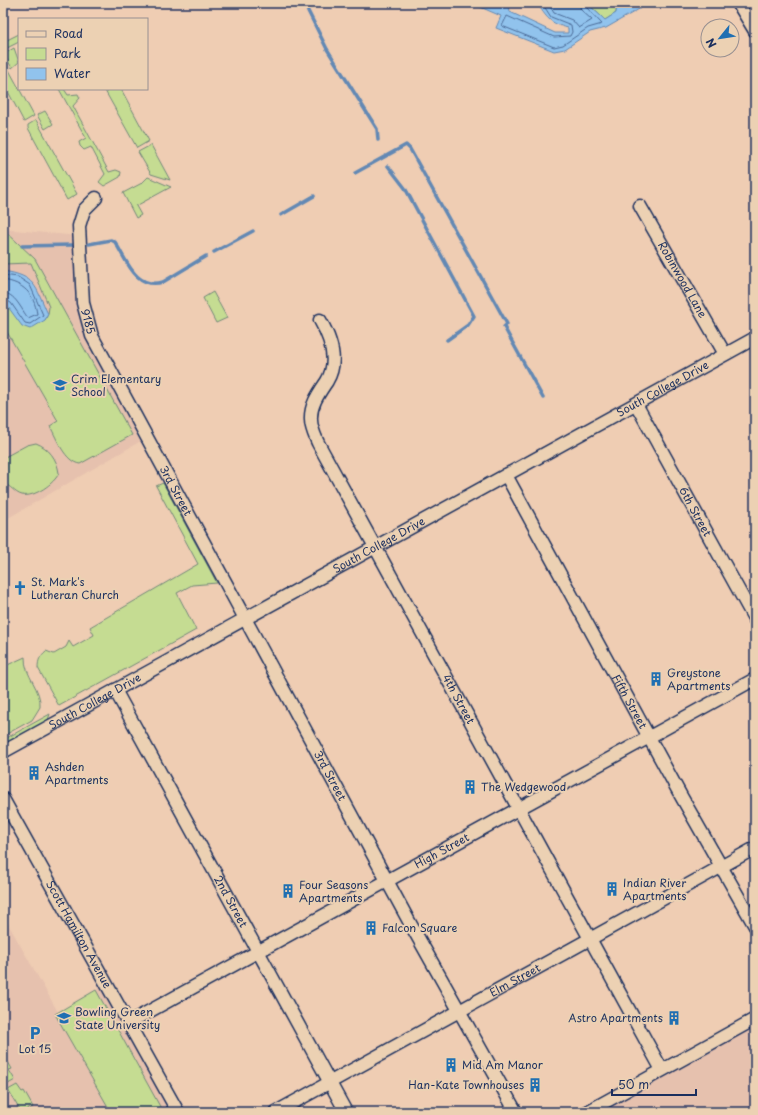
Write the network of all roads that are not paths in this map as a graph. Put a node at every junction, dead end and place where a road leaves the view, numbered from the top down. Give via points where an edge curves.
1 (738, 3) edge
2 (755, 31) edge
3 (96, 198) dead end
4 (640, 206) dead end
5 (320, 320) dead end
6 (755, 338) edge
7 (725, 354) junction
8 (636, 404) junction
9 (146, 438) joint
10 (506, 475) junction
11 (375, 547) junction
12 (245, 619) junction
13 (755, 620) edge
14 (755, 678) edge
15 (115, 690) junction
16 (649, 737) junction
17 (3, 752) edge
18 (3, 799) edge
19 (519, 808) junction
20 (755, 848) edge
21 (722, 866) junction
22 (387, 881) junction
23 (755, 926) edge
24 (590, 939) junction
25 (258, 952) junction
26 (459, 1011) junction
27 (755, 1019) edge
28 (128, 1023) junction
29 (662, 1070) junction
30 (330, 1082) junction
31 (178, 1112) edge
32 (276, 1112) edge
33 (346, 1112) edge
34 (516, 1112) edge
35 (587, 1112) edge

1 - 2 street
3 - 9 street, 9185 via 84,210 79,226 86,320 103,359
4 - 7 street, Robinwood Lane
5 - 11 street, 4th Street via 331,342 332,367 313,407 313,430
6 - 7 street, South College Drive
7 - 8 street, South College Drive
8 - 10 street, South College Drive
8 - 13 street, 6th Street
9 - 12 street, 3rd Street
10 - 11 street, South College Drive
10 - 16 street, Fifth Street
11 - 12 street, South College Drive
11 - 19 street, 4th Street
12 - 15 street, South College Drive
12 - 22 street, 3rd Street
14 - 16 street, High Street
15 - 17 street, South College Drive
15 - 25 street, 2nd Street
16 - 19 street, High Street
16 - 21 street, Fifth Street
18 - 28 street, Scott Hamilton Avenue
19 - 22 street, High Street
19 - 24 street, 4th Street
20 - 21 street, Elm Street
21 - 23 street, Fifth Street
21 - 24 street, Elm Street
22 - 25 street, High Street
22 - 26 street, 3rd Street
24 - 26 street, Elm Street
24 - 29 street, 4th Street
25 - 28 street, High Street
25 - 30 street, 2nd Street
26 - 30 street, Elm Street
26 - 34 street, 3rd Street
27 - 29 street
28 - 31 street, Scott Hamilton Avenue
29 - 35 street
30 - 32 street, Elm Street
30 - 33 street, 2nd Street

